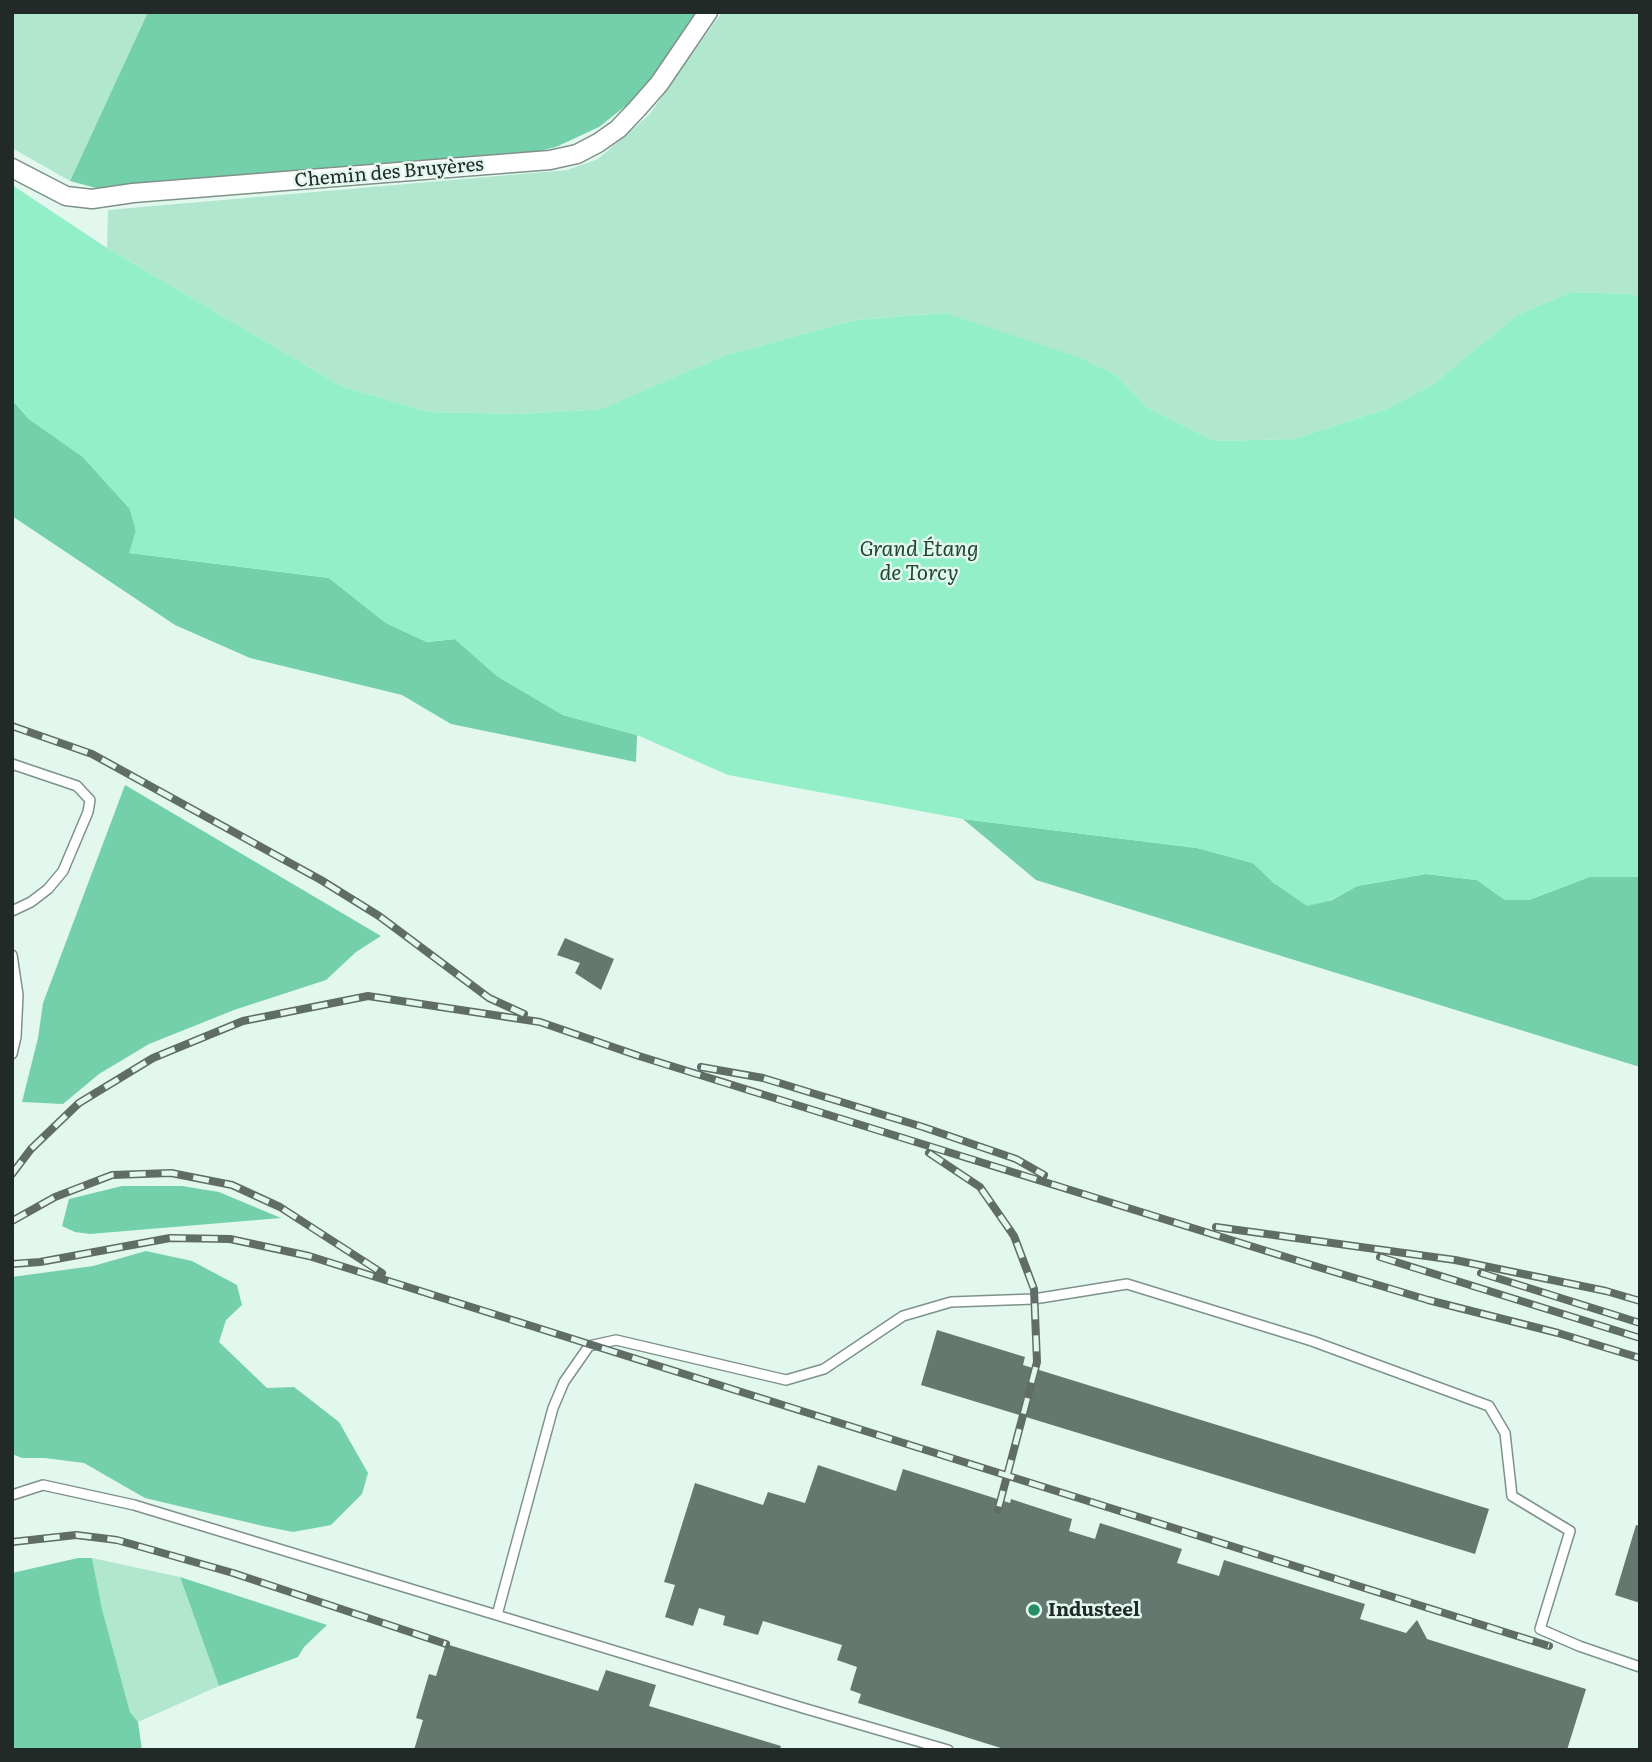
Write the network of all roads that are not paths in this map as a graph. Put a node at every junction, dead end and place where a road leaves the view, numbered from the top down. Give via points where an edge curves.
1 (708, 12) edge
2 (12, 168) edge
3 (12, 764) edge
4 (12, 911) edge
5 (12, 955) edge
6 (15, 1007) edge
7 (12, 1054) edge
8 (12, 1495) edge
9 (497, 1615) junction
10 (1640, 1667) edge
11 (948, 1750) edge

1 - 2 street, Chemin des Bruyères via 637,109 618,129 577,154 92,199 66,196
3 - 4 lane via 78,786 90,800 63,871 48,889
5 - 6 lane via 18,995
6 - 7 lane
8 - 9 lane via 43,1485 134,1505
9 - 10 lane via 553,1408 564,1382 589,1346 616,1340 786,1380 824,1369 903,1316 951,1302 1034,1299 1127,1284 1312,1341 1489,1406 1506,1433 1512,1496 1570,1531 1540,1629
9 - 11 lane

